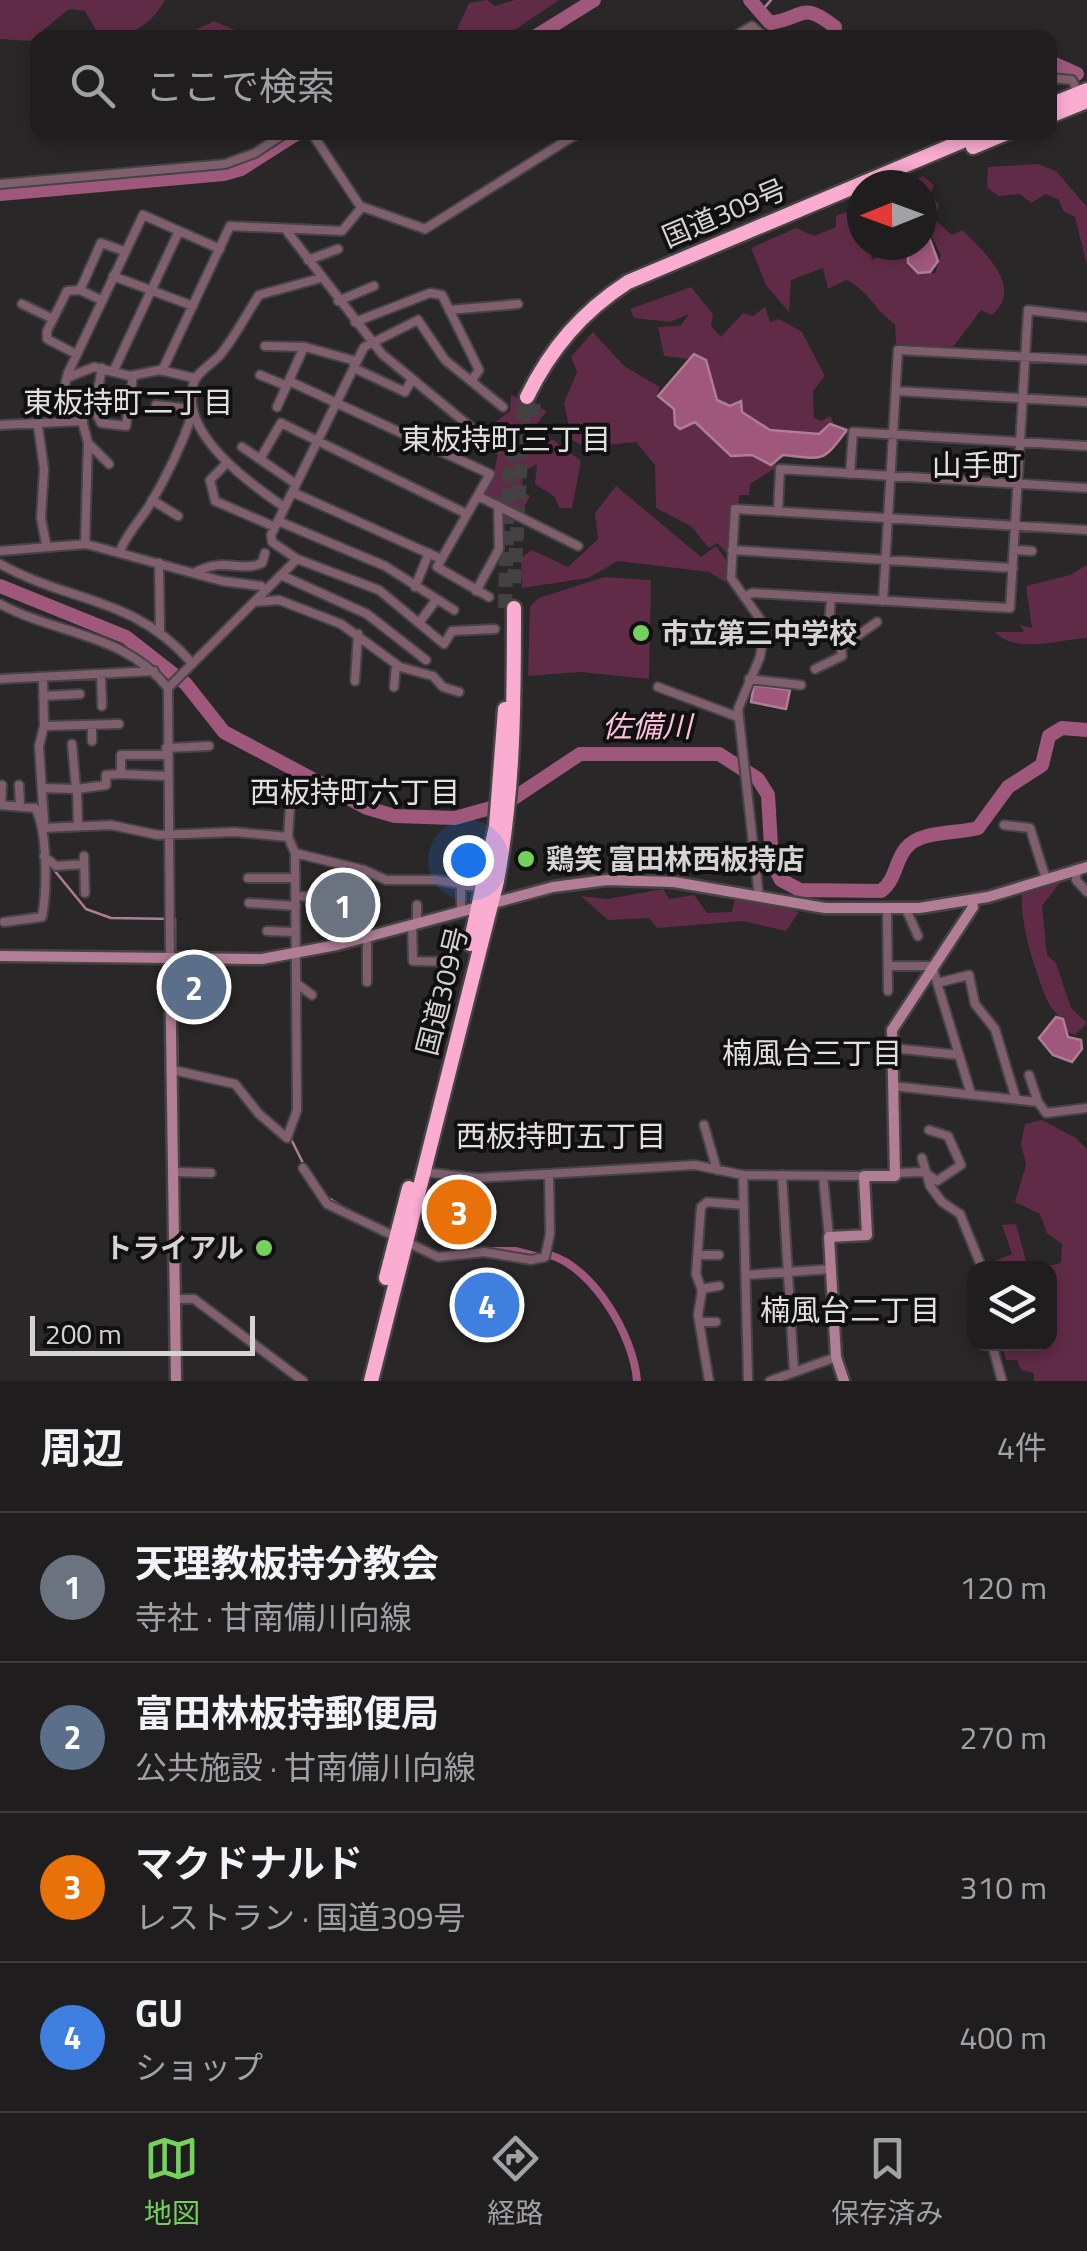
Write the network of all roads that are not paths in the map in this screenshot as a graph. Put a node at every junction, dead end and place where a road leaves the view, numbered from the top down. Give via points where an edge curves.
1 (1057, 79) edge
2 (1084, 97) edge
3 (1057, 104) edge
4 (1057, 112) edge
5 (275, 140) edge
6 (317, 140) edge
7 (567, 140) edge
8 (965, 140) edge
9 (990, 140) edge
10 (894, 170) edge
11 (917, 170) edge
12 (0, 184) edge
13 (847, 190) edge
14 (847, 198) edge
15 (362, 207) junction
16 (286, 230) junction
17 (179, 231) junction
18 (220, 249) junction
19 (338, 249) dead end
20 (124, 251) junction
21 (308, 260) junction
22 (112, 276) junction
23 (321, 278) junction
24 (374, 286) dead end
25 (80, 290) junction
26 (151, 291) junction
27 (102, 300) junction
28 (338, 301) junction
29 (22, 304) dead end
30 (518, 304) dead end
31 (192, 306) junction
32 (450, 310) junction
33 (1087, 317) edge
34 (53, 318) junction
35 (355, 322) junction
36 (373, 345) junction
37 (265, 346) dead end
38 (304, 347) junction
39 (76, 354) junction
40 (1025, 356) junction
41 (1087, 360) edge
42 (354, 364) junction
43 (102, 368) junction
44 (162, 371) junction
45 (113, 372) junction
46 (260, 375) dead end
47 (133, 376) junction
48 (69, 377) junction
49 (194, 378) junction
50 (412, 379) junction
51 (472, 380) junction
52 (288, 383) junction
53 (896, 392) junction
54 (1023, 399) junction
55 (335, 402) junction
56 (1087, 402) edge
57 (156, 405) dead end
58 (277, 407) dead end
59 (503, 407) dead end
60 (192, 411) junction
61 (82, 421) junction
62 (0, 425) edge
63 (38, 426) junction
64 (893, 434) junction
65 (1020, 442) junction
66 (88, 443) junction
67 (316, 443) junction
68 (1087, 446) edge
69 (242, 448) dead end
70 (496, 448) dead end
71 (260, 460) junction
72 (227, 463) junction
73 (108, 464) dead end
74 (850, 474) junction
75 (891, 476) junction
76 (1018, 484) junction
77 (294, 488) junction
78 (1087, 488) edge
79 (478, 496) junction
80 (152, 500) junction
81 (498, 506) junction
82 (284, 508) junction
83 (778, 512) junction
84 (467, 514) junction
85 (178, 516) dead end
86 (888, 518) junction
87 (276, 524) junction
88 (1015, 526) junction
89 (1087, 530) edge
90 (46, 544) junction
91 (85, 544) junction
92 (578, 546) dead end
93 (732, 550) junction
94 (1014, 550) junction
95 (0, 551) edge
96 (120, 551) junction
97 (1032, 551) dead end
98 (429, 553) junction
99 (265, 554) dead end
100 (441, 558) junction
101 (298, 559) junction
102 (886, 560) junction
103 (159, 563) junction
104 (0, 564) edge
105 (1013, 568) junction
106 (194, 573) junction
107 (283, 576) junction
108 (261, 586) dead end
109 (415, 586) junction
110 (476, 591) junction
111 (744, 597) junction
112 (488, 598) dead end
113 (831, 598) junction
114 (436, 600) junction
115 (883, 601) junction
116 (255, 602) junction
117 (0, 604) edge
118 (509, 608) tunnel mouth
119 (454, 610) dead end
120 (877, 622) dead end
121 (419, 623) junction
122 (495, 629) dead end
123 (764, 631) junction
124 (430, 632) junction
125 (160, 633) junction
126 (358, 634) junction
127 (828, 636) junction
128 (841, 648) junction
129 (190, 663) junction
130 (396, 665) junction
131 (815, 669) dead end
132 (154, 672) junction
133 (101, 675) junction
134 (43, 678) junction
135 (749, 678) junction
136 (0, 680) edge
137 (355, 681) dead end
138 (801, 684) dead end
139 (169, 687) junction
140 (394, 687) dead end
141 (658, 688) dead end
142 (459, 692) dead end
143 (80, 694) dead end
144 (42, 696) junction
145 (102, 706) dead end
146 (738, 717) junction
147 (119, 724) dead end
148 (92, 725) junction
149 (44, 726) junction
150 (92, 741) dead end
151 (72, 744) dead end
152 (209, 746) dead end
153 (166, 751) junction
154 (121, 774) junction
155 (166, 776) junction
156 (2, 785) edge
157 (19, 785) dead end
158 (42, 788) junction
159 (76, 789) junction
160 (292, 790) dead end
161 (0, 805) edge
162 (20, 806) junction
163 (1004, 824) dead end
164 (78, 826) junction
165 (44, 828) junction
166 (168, 834) junction
167 (288, 837) junction
168 (498, 844) junction
169 (295, 853) junction
170 (44, 856) junction
171 (1081, 871) edge
172 (248, 878) dead end
173 (295, 878) junction
174 (1046, 880) junction
175 (461, 885) junction
176 (483, 888) junction
177 (1087, 888) edge
178 (86, 893) dead end
179 (320, 896) dead end
180 (759, 897) junction
181 (296, 901) junction
182 (972, 901) junction
183 (248, 904) dead end
184 (418, 905) dead end
185 (484, 906) junction
186 (906, 909) junction
187 (887, 910) junction
188 (462, 912) junction
189 (4, 922) dead end
190 (415, 924) junction
191 (268, 931) dead end
192 (295, 932) junction
193 (918, 936) dead end
194 (367, 937) junction
195 (294, 954) junction
196 (0, 956) edge
197 (170, 960) junction
198 (458, 962) dead end
199 (888, 966) junction
200 (933, 968) junction
201 (296, 982) junction
202 (366, 982) dead end
203 (937, 983) junction
204 (888, 991) dead end
205 (312, 994) dead end
206 (892, 1048) junction
207 (960, 1056) junction
208 (172, 1070) junction
209 (1029, 1075) dead end
210 (892, 1086) junction
211 (972, 1094) junction
212 (1016, 1100) junction
213 (1038, 1102) junction
214 (1087, 1108) edge
215 (704, 1125) dead end
216 (929, 1130) dead end
217 (922, 1158) dead end
218 (303, 1168) dead end
219 (717, 1170) junction
220 (175, 1172) junction
221 (211, 1172) dead end
222 (422, 1172) junction
223 (924, 1172) junction
224 (895, 1173) junction
225 (549, 1175) junction
226 (782, 1175) junction
227 (743, 1176) junction
228 (824, 1176) junction
229 (864, 1176) junction
230 (744, 1205) junction
231 (829, 1238) junction
232 (400, 1244) junction
233 (700, 1255) junction
234 (719, 1256) dead end
235 (979, 1261) edge
236 (831, 1269) junction
237 (788, 1272) junction
238 (746, 1275) junction
239 (719, 1286) dead end
240 (702, 1289) junction
241 (177, 1299) junction
242 (699, 1322) junction
243 (716, 1322) dead end
244 (994, 1351) edge
245 (716, 1355) dead end
246 (702, 1356) junction
247 (836, 1357) junction
248 (794, 1372) junction
249 (176, 1381) edge
250 (303, 1381) edge
251 (361, 1381) edge
252 (370, 1381) edge
253 (709, 1381) edge
254 (748, 1381) edge
255 (770, 1381) edge
256 (844, 1381) edge
257 (1002, 1381) edge

1 - 2 street via 1072,80
2 - 3 highway
2 - 4 highway
5 - 12 street via 225,164
6 - 15 street
7 - 15 street via 425,229
8 - 10 highway, 国道309号
9 - 11 highway
13 - 14 highway, 国道309号 via 628,282 561,339 531,398 566,346 628,292
15 - 16 street via 345,230
16 - 18 street via 230,226
16 - 21 street
17 - 18 street
17 - 20 street via 143,214
17 - 26 street
18 - 31 street
19 - 21 street
20 - 22 street
20 - 25 street via 101,244
21 - 23 street
22 - 26 street
22 - 27 street
23 - 28 street
23 - 49 street via 258,295 220,354
24 - 28 street
25 - 27 street
25 - 34 street via 67,290
26 - 31 street
26 - 45 street
27 - 39 street
28 - 35 street
29 - 34 street
30 - 32 street
31 - 44 street
32 - 35 street via 442,295 430,293
32 - 51 street via 479,370
33 - 40 street via 1028,310
34 - 39 street via 47,340
35 - 36 street
36 - 42 street
36 - 50 street
36 - 51 street via 418,320 446,360
37 - 38 street
38 - 42 street
38 - 52 street
39 - 48 street
40 - 41 street
40 - 53 street via 898,350
40 - 54 street
42 - 50 street via 405,392
42 - 55 street
43 - 45 street
43 - 47 street via 94,410 102,423 126,426
43 - 48 street via 85,367
44 - 47 street
44 - 49 street
45 - 47 street
46 - 52 street
48 - 61 street via 63,392
49 - 60 street
50 - 70 street
51 - 59 street
52 - 55 street
52 - 58 street
53 - 54 street
53 - 64 street
54 - 56 street
54 - 65 street
55 - 67 street
55 - 79 street via 490,474
57 - 60 street
60 - 72 street
60 - 80 street
61 - 63 street
61 - 66 street
62 - 63 street
63 - 90 street
64 - 65 street
64 - 74 street via 854,432
64 - 75 street
65 - 68 street
65 - 76 street
66 - 73 street
66 - 91 street
67 - 71 street via 281,424
67 - 77 street
67 - 84 street
69 - 71 street
71 - 77 street
72 - 82 street
72 - 87 street via 210,480 215,500
74 - 75 street
74 - 83 street via 780,469
75 - 76 street
75 - 86 street
76 - 78 street
76 - 88 street
77 - 82 street
77 - 98 street
79 - 81 street
79 - 84 street
80 - 85 street
80 - 96 street
81 - 92 street
81 - 110 street via 499,549
82 - 87 street
83 - 86 street
83 - 93 street via 735,509
84 - 100 street
86 - 88 street
86 - 102 street
87 - 101 street via 272,542
87 - 109 street via 385,566
88 - 89 street
88 - 94 street
90 - 91 street
90 - 95 street
91 - 96 street
93 - 102 street
93 - 111 street via 730,578
94 - 97 street
94 - 105 street
96 - 103 street
98 - 100 street
98 - 109 street
99 - 106 street via 259,566 214,563
100 - 110 street via 438,571
101 - 107 street
101 - 121 street via 379,590
102 - 105 street
102 - 115 street
103 - 106 street
103 - 125 street
104 - 125 street via 43,586 117,606
105 - 115 street via 1010,608
106 - 108 street
107 - 116 street
107 - 124 street via 368,614 422,657
109 - 114 street
110 - 112 street
111 - 113 street
111 - 123 street
113 - 115 street
113 - 127 street
114 - 119 street
114 - 121 street
116 - 126 street via 279,600
116 - 129 street
117 - 132 street via 105,640
118 - 168 highway, 国道309号 via 509,759
120 - 128 street
121 - 124 street
122 - 124 street via 452,631 444,644
123 - 127 street
123 - 135 street
125 - 129 street
126 - 130 street
126 - 137 street
127 - 128 street
128 - 131 street via 842,656
129 - 139 street
130 - 140 street
130 - 142 street
132 - 133 street
132 - 139 street
133 - 134 street
133 - 145 street
134 - 136 street
134 - 144 street
135 - 138 street
135 - 146 street
139 - 153 street
141 - 146 street
143 - 144 street
144 - 149 street
146 - 180 street
147 - 148 street
148 - 149 street
148 - 150 street
149 - 158 street via 38,746
151 - 159 street
152 - 153 street
153 - 154 street via 121,755
153 - 155 street
154 - 155 street
154 - 159 street via 106,775 106,785
155 - 166 street
156 - 161 street
157 - 162 street
158 - 159 street
158 - 165 street
159 - 164 street
160 - 167 street
161 - 162 street
162 - 165 street via 34,808
163 - 174 street via 1030,828
164 - 165 street
164 - 166 street
165 - 170 street
166 - 167 street
166 - 197 street
167 - 169 street
168 - 176 highway, 国道309号
168 - 185 highway, 国道309号
169 - 173 street
169 - 175 street via 386,880
170 - 178 street via 56,866 84,860
170 - 189 street via 42,917
171 - 174 main road
171 - 177 street
172 - 173 street
173 - 181 street
174 - 182 main road
175 - 176 street
175 - 188 street
176 - 185 highway, 国道309号
179 - 181 street
180 - 185 main road via 625,880 566,885
180 - 187 main road
181 - 183 street
181 - 192 street
182 - 186 main road
182 - 200 main road
184 - 190 street
185 - 188 main road
185 - 222 highway, 国道309号
185 - 232 highway, 国道309号
186 - 187 main road
186 - 193 street
187 - 199 street
188 - 190 main road
190 - 194 main road
190 - 198 street via 413,961
191 - 192 street
192 - 195 street
194 - 195 main road
194 - 202 street
195 - 197 main road
195 - 201 street
196 - 197 main road
197 - 208 main road
199 - 200 street
199 - 204 street
200 - 203 street
200 - 206 main road via 892,1030
201 - 205 street
201 - 208 street via 297,1110 287,1138 235,1084
203 - 207 street
203 - 212 street via 969,974 975,1004 995,1029
206 - 207 street
206 - 210 main road
207 - 211 street
208 - 220 main road
209 - 213 street
210 - 211 street
210 - 224 main road
211 - 212 street
212 - 213 street
213 - 214 street via 1055,1116
215 - 219 street
216 - 223 street via 948,1136 961,1165 937,1182
217 - 223 street
218 - 232 street via 327,1204
219 - 225 street via 695,1165
219 - 227 street
220 - 221 street
220 - 241 main road
222 - 225 street
222 - 232 highway, 国道309号
223 - 224 street
223 - 235 street via 938,1197 960,1214
224 - 229 main road
225 - 232 street via 545,1257 484,1252 442,1258
226 - 227 street
226 - 228 street
226 - 237 street
227 - 230 street
228 - 229 street
228 - 231 street
229 - 231 main road via 866,1235
230 - 233 street via 701,1207
230 - 238 street
231 - 236 main road
232 - 251 highway, 国道309号
232 - 252 highway, 国道309号
233 - 234 street
233 - 240 street via 696,1274
236 - 237 street
236 - 247 main road
237 - 238 street
237 - 248 street
238 - 254 street
239 - 240 street
240 - 242 street
241 - 249 main road
241 - 250 street via 194,1300
242 - 243 street
242 - 246 street
244 - 257 street
245 - 246 street
246 - 253 street
247 - 248 street
247 - 256 main road
248 - 255 street

